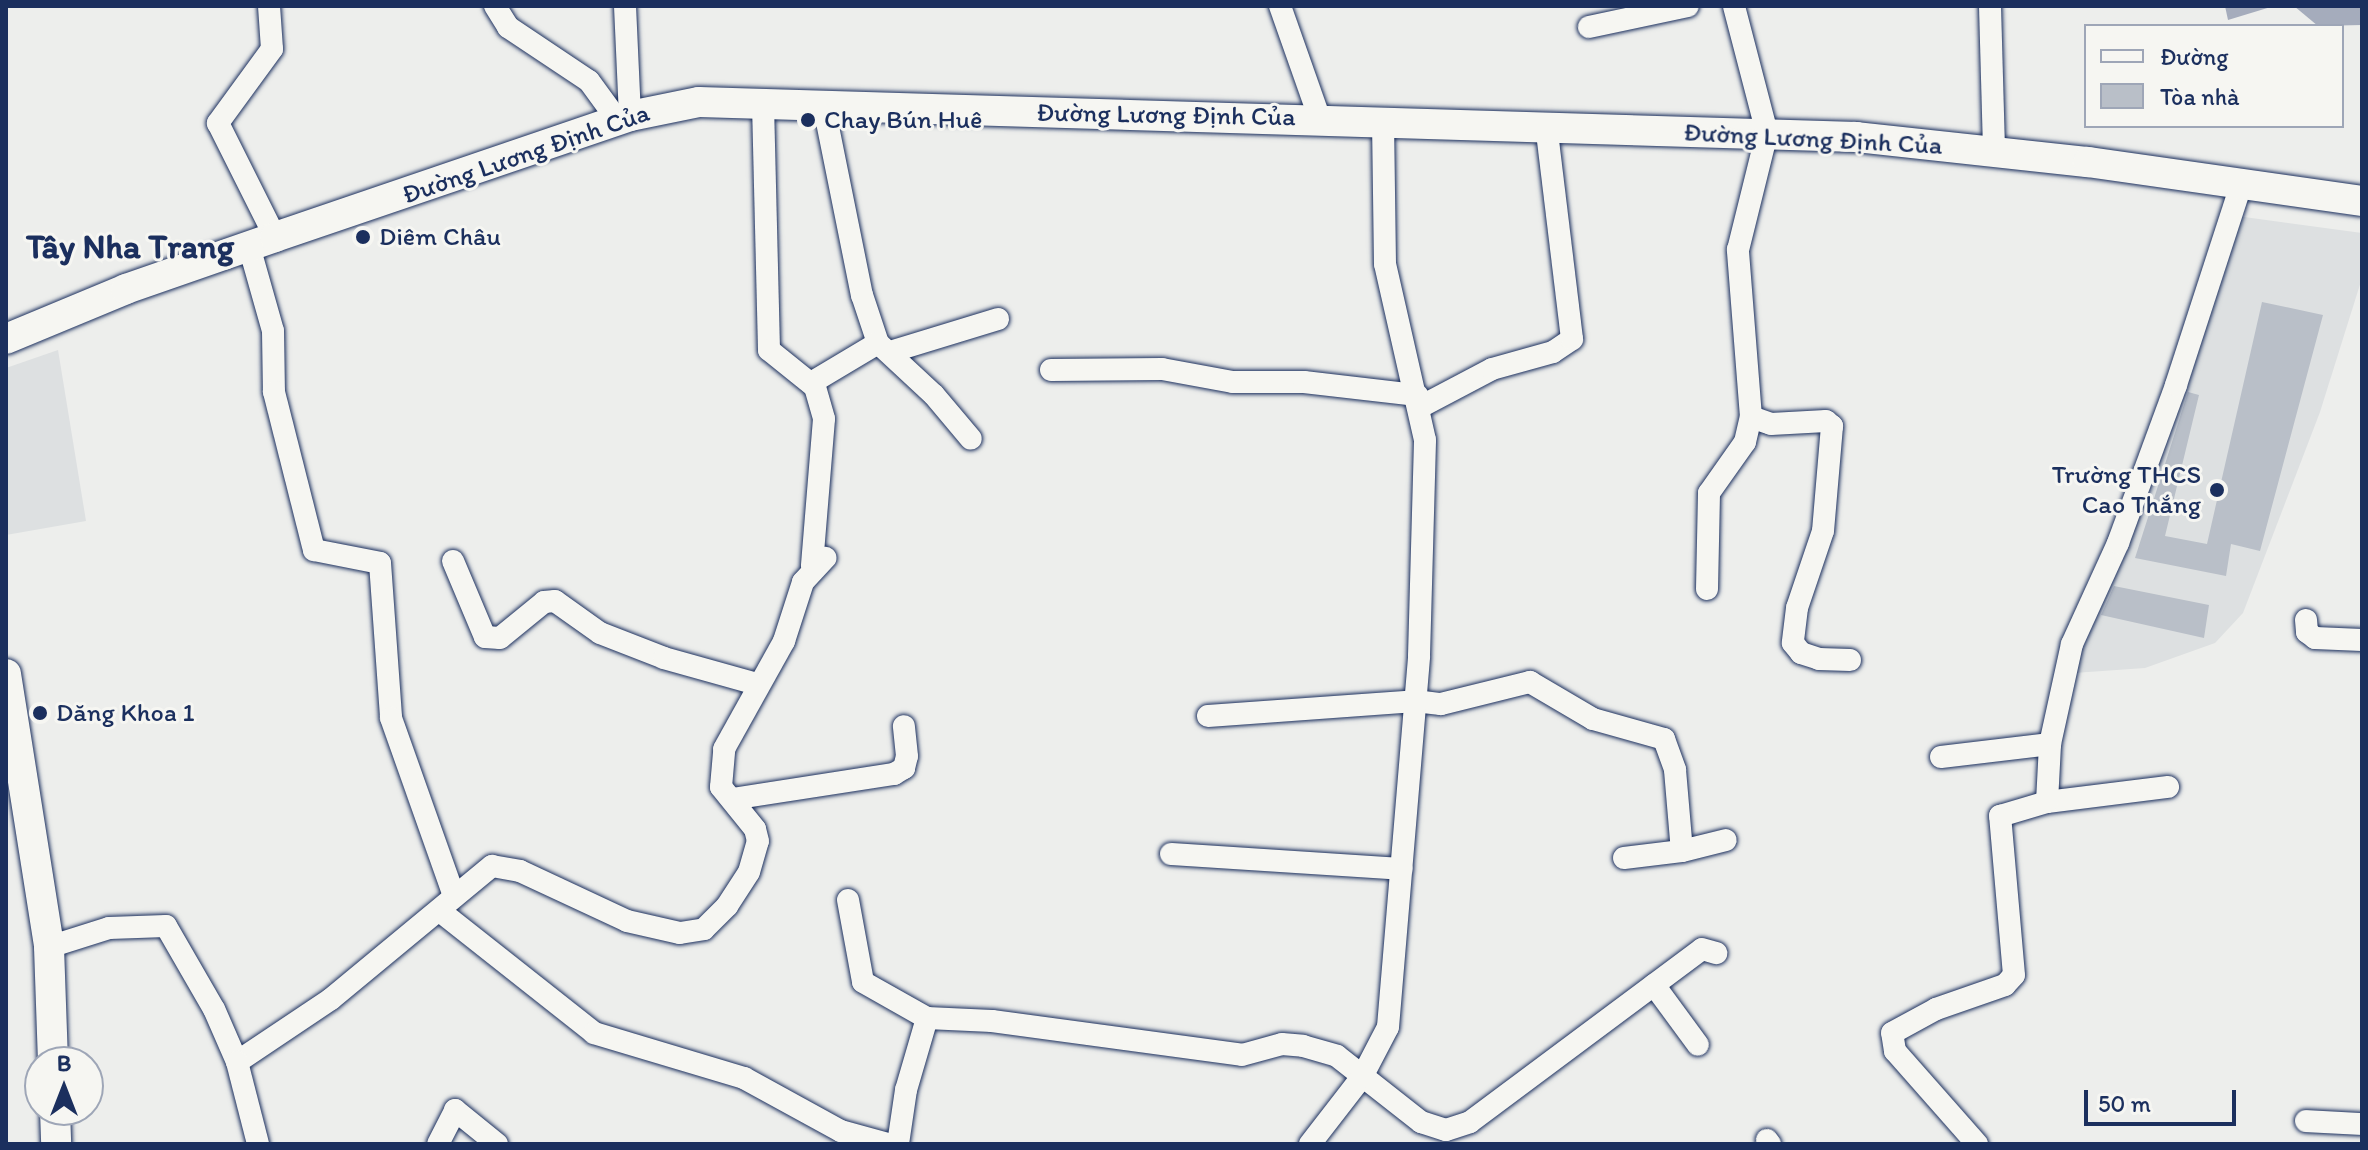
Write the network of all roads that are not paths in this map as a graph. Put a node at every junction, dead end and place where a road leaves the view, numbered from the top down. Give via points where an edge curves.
1 (269, 6) edge
2 (495, 6) edge
3 (625, 6) edge
4 (1280, 6) edge
5 (1688, 6) edge
6 (1734, 6) edge
7 (1990, 6) edge
8 (1589, 27) dead end
9 (763, 104) junction
10 (824, 107) junction
11 (1319, 117) junction
12 (625, 119) junction
13 (1383, 120) junction
14 (1547, 131) junction
15 (1767, 133) junction
16 (1994, 151) junction
17 (2241, 185) junction
18 (2362, 201) edge
19 (262, 242) junction
20 (998, 319) dead end
21 (6, 339) edge
22 (884, 348) junction
23 (1051, 370) dead end
24 (811, 383) junction
25 (1418, 401) junction
26 (1751, 417) junction
27 (971, 439) dead end
28 (453, 561) dead end
29 (1707, 589) dead end
30 (2306, 620) dead end
31 (2362, 640) edge
32 (1850, 660) dead end
33 (6, 674) edge
34 (757, 684) junction
35 (1415, 701) junction
36 (1208, 716) dead end
37 (904, 726) dead end
38 (2050, 744) junction
39 (1941, 757) dead end
40 (14, 780) edge
41 (2168, 787) dead end
42 (732, 799) junction
43 (2047, 802) junction
44 (1726, 840) dead end
45 (1682, 851) junction
46 (1171, 854) dead end
47 (1624, 858) dead end
48 (1402, 869) junction
49 (848, 900) dead end
50 (448, 904) junction
51 (49, 947) junction
52 (1716, 953) dead end
53 (1654, 985) junction
54 (927, 1018) junction
55 (1698, 1045) dead end
56 (52, 1046) edge
57 (237, 1062) junction
58 (1362, 1077) junction
59 (2306, 1121) dead end
60 (2362, 1124) edge
61 (1972, 1143) edge
62 (258, 1144) edge
63 (438, 1144) edge
64 (497, 1144) edge
65 (888, 1144) edge
66 (898, 1144) edge
67 (1310, 1144) edge

1 - 19 street via 272,49 218,123
2 - 12 street via 508,27 589,81
3 - 12 street
4 - 11 street
5 - 8 street
6 - 15 street
7 - 16 street
9 - 10 street, Đường Lương Định Của
9 - 12 street, Đường Lương Định Của via 699,102
9 - 24 street via 769,350
10 - 11 street, Đường Lương Định Của
10 - 22 street via 862,295
11 - 13 street, Đường Lương Định Của
12 - 19 street, Đường Lương Định Của
13 - 14 street, Đường Lương Định Của
13 - 25 street via 1380,217 1385,264
14 - 15 street, Đường Lương Định Của
14 - 25 street via 1572,339 1553,352 1492,369
15 - 16 street, Đường Lương Định Của
15 - 26 street via 1738,250
16 - 17 street, Đường Lương Định Của
17 - 18 street, Đường Lương Định Của
17 - 38 street via 2118,543 2072,644
19 - 21 street, Đường Lương Định Của
19 - 50 street via 274,392 314,550 380,563 391,718
20 - 22 street
22 - 24 street
22 - 27 street
23 - 25 street via 1162,369 1233,382 1293,381
24 - 34 street via 822,407 826,442 818,562 790,610 778,652
25 - 35 street via 1425,440
26 - 29 street via 1745,442 1709,493
26 - 32 street via 1771,424 1826,421 1832,426 1823,531 1797,608 1793,643 1801,653 1819,659
28 - 34 street via 485,637 500,638 544,602 555,601 600,633 664,658
30 - 31 street via 2307,632 2315,638
33 - 40 street
34 - 42 street via 724,749 721,787
35 - 36 street
35 - 45 street via 1455,702 1530,682 1593,719 1652,732 1664,739 1675,770
35 - 48 street
37 - 42 street via 907,756 904,768 894,774
38 - 39 street
38 - 43 street
40 - 51 street
41 - 43 street
42 - 50 street via 755,829 757,854 727,906 710,925 692,934 627,921 503,865 484,870
43 - 61 street via 2000,816 2014,975 2005,985 1936,1009 1892,1033 1895,1051
44 - 45 street
45 - 47 street
46 - 48 street
48 - 58 street via 1388,1027
49 - 54 street via 863,982
50 - 57 street via 320,1007
50 - 65 street via 594,1033 744,1078 841,1131
51 - 56 street
51 - 57 street via 109,928 166,926 208,996
52 - 53 street via 1702,949
53 - 55 street
53 - 58 street via 1470,1122 1446,1130 1421,1122
54 - 58 street via 992,1021 1242,1055 1282,1044 1303,1046 1337,1056
54 - 66 street via 906,1090
57 - 62 street
58 - 67 street
59 - 60 street
63 - 64 street via 455,1110

